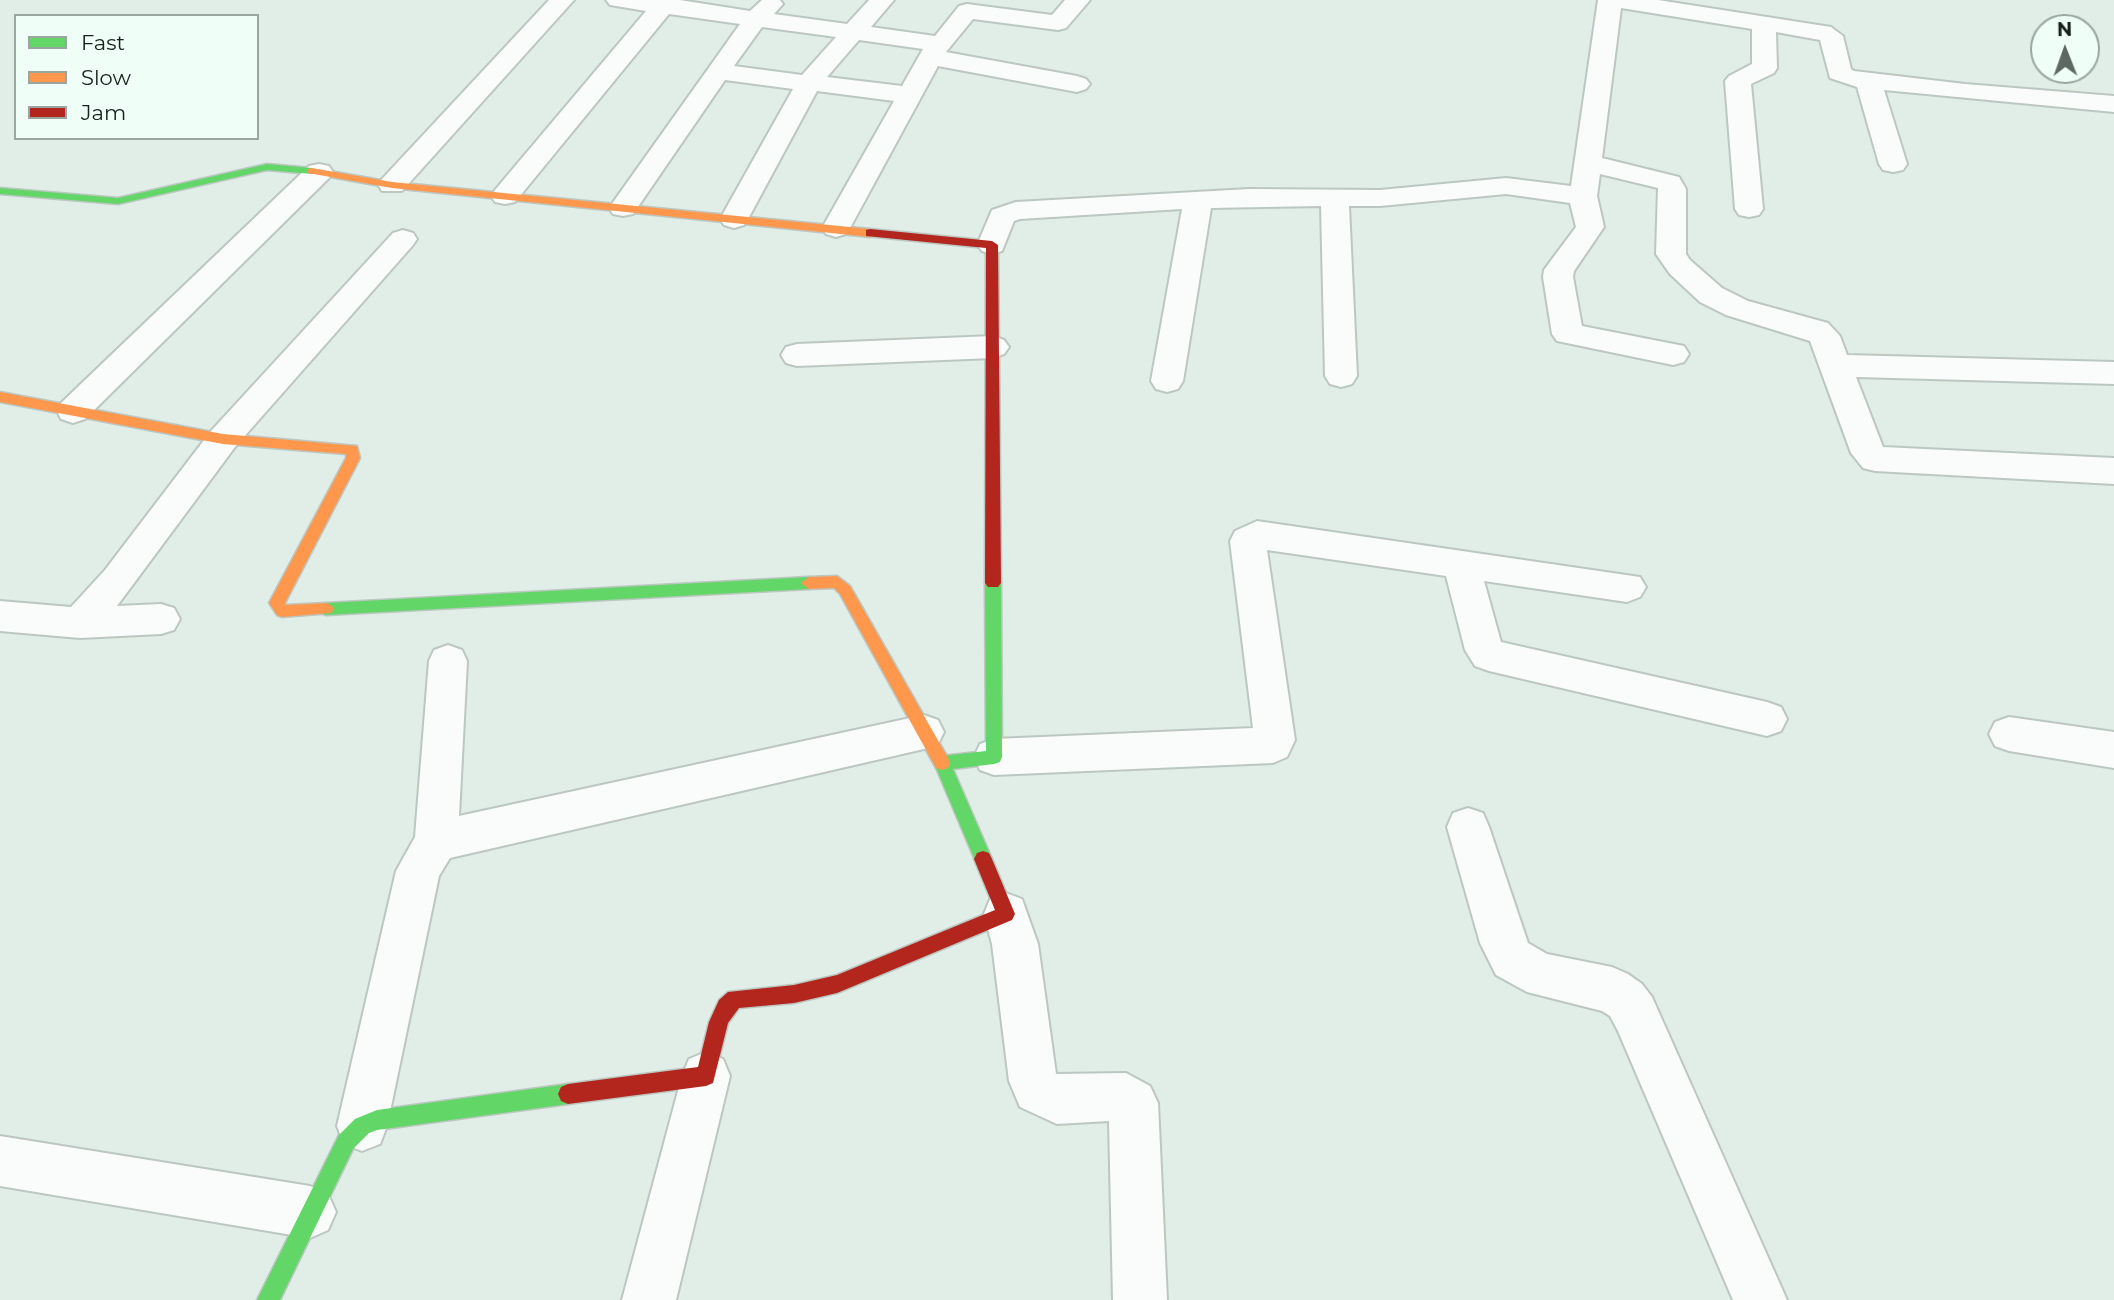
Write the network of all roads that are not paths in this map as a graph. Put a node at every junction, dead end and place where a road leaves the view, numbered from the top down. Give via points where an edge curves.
1 (562, 0) edge
2 (618, 0) edge
3 (775, 0) edge
4 (882, 0) edge
5 (1078, 0) edge
6 (1610, 0) edge
7 (665, 3) edge
8 (755, 19) junction
9 (1764, 23) junction
10 (853, 33) junction
11 (934, 50) junction
12 (718, 72) junction
13 (1868, 80) junction
14 (810, 82) junction
15 (1077, 84) dead end
16 (909, 95) junction
17 (2114, 104) edge
18 (1589, 163) junction
19 (1893, 164) dead end
20 (319, 172) junction
21 (392, 185) junction
22 (0, 191) edge
23 (1583, 196) junction
24 (505, 197) junction
25 (1335, 198) junction
26 (1198, 200) junction
27 (623, 208) junction
28 (1749, 209) dead end
29 (734, 219) junction
30 (836, 228) junction
31 (403, 239) dead end
32 (992, 245) junction
33 (993, 347) junction
34 (1673, 354) dead end
35 (797, 355) dead end
36 (1835, 366) junction
37 (2114, 373) edge
38 (1341, 376) dead end
39 (1167, 381) dead end
40 (0, 397) edge
41 (74, 411) junction
42 (223, 439) junction
43 (2114, 471) edge
44 (1461, 563) junction
45 (1628, 587) dead end
46 (0, 617) edge
47 (161, 619) dead end
48 (80, 623) junction
49 (447, 661) dead end
50 (1767, 719) dead end
51 (2009, 734) dead end
52 (933, 748) junction
53 (2114, 750) edge
54 (994, 757) junction
55 (1468, 827) dead end
56 (436, 841) junction
57 (1006, 914) junction
58 (706, 1076) junction
59 (362, 1126) junction
60 (0, 1161) edge
61 (310, 1212) junction
62 (268, 1300) edge
63 (649, 1300) edge
64 (1139, 1300) edge
65 (1760, 1300) edge

1 - 21 street
2 - 7 street
3 - 8 street
4 - 10 street
5 - 11 street via 1058,23 967,11
6 - 9 street
6 - 18 street
7 - 8 street
7 - 24 street
8 - 10 street
8 - 12 street
9 - 13 street via 1828,34 1842,75
9 - 28 street via 1765,68 1738,81
10 - 11 street
10 - 14 street
11 - 15 street
11 - 16 street
12 - 14 street
12 - 27 street
13 - 17 street
13 - 19 street
14 - 16 street
14 - 29 street
16 - 30 street
18 - 23 street
18 - 36 street via 1669,183 1671,254 1679,267 1726,304 1817,330 1824,336
20 - 21 street
20 - 22 street via 267,167 118,201
20 - 41 street
21 - 24 street
23 - 25 street via 1506,187
23 - 34 street via 1590,227 1558,277 1568,334
24 - 27 street
25 - 26 street
25 - 38 street
26 - 32 street via 1008,212 1002,216
26 - 39 street
27 - 29 street
29 - 30 street
30 - 32 street
31 - 42 street
32 - 33 street
33 - 35 street
33 - 54 street
36 - 37 street
36 - 43 street via 1868,453 1875,458
40 - 41 street
41 - 42 street
42 - 48 street via 118,580
42 - 52 street via 352,450 353,458 276,603 282,611 837,582
44 - 45 street
44 - 50 street via 1484,650 1489,654
44 - 54 street via 1251,537 1273,745
46 - 48 street
47 - 48 street
49 - 56 street
51 - 53 street
52 - 54 street
52 - 56 street
52 - 57 street
55 - 65 street via 1512,959 1537,974 1612,990 1635,1014
56 - 59 street via 418,871
57 - 58 street via 837,984 794,994 735,999 719,1022
57 - 64 street via 1015,944 1037,1090 1056,1100 1116,1096 1133,1103
58 - 59 street via 377,1120
58 - 63 street
59 - 61 street via 346,1142
60 - 61 street
61 - 62 street

